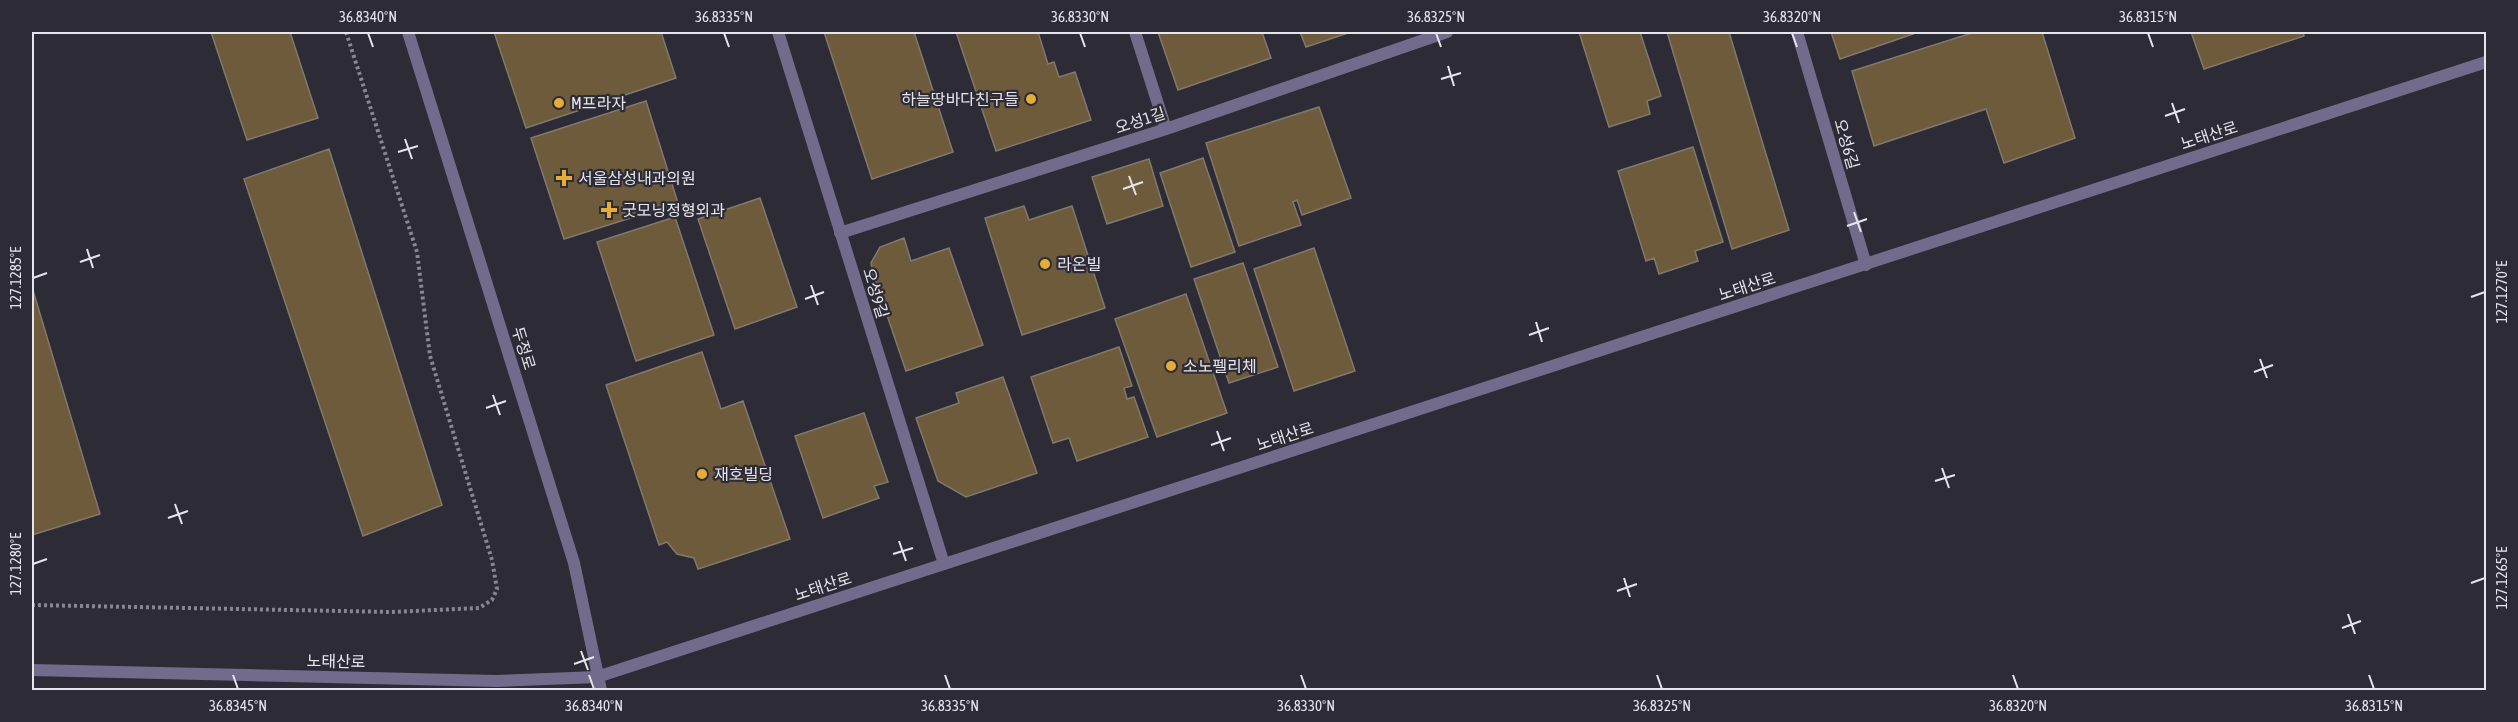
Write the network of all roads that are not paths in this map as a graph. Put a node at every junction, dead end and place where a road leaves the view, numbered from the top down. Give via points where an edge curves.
1 (408, 32) edge
2 (778, 32) edge
3 (1135, 32) edge
4 (1447, 32) edge
5 (1797, 32) edge
6 (2487, 62) edge
7 (1166, 129) junction
8 (840, 233) junction
9 (1866, 265) junction
10 (944, 564) junction
11 (32, 670) edge
12 (597, 677) junction
13 (602, 690) edge

1 - 12 street, 두정로 via 574,563
2 - 8 street, 오성9길
3 - 7 street
4 - 7 street, 오성1길
5 - 9 street, 오성6길
6 - 9 street, 노태산로
7 - 8 street, 오성1길
8 - 10 street, 오성9길
9 - 10 street, 노태산로
10 - 12 street, 노태산로
11 - 12 street, 노태산로 via 497,681
12 - 13 street, 두정로

